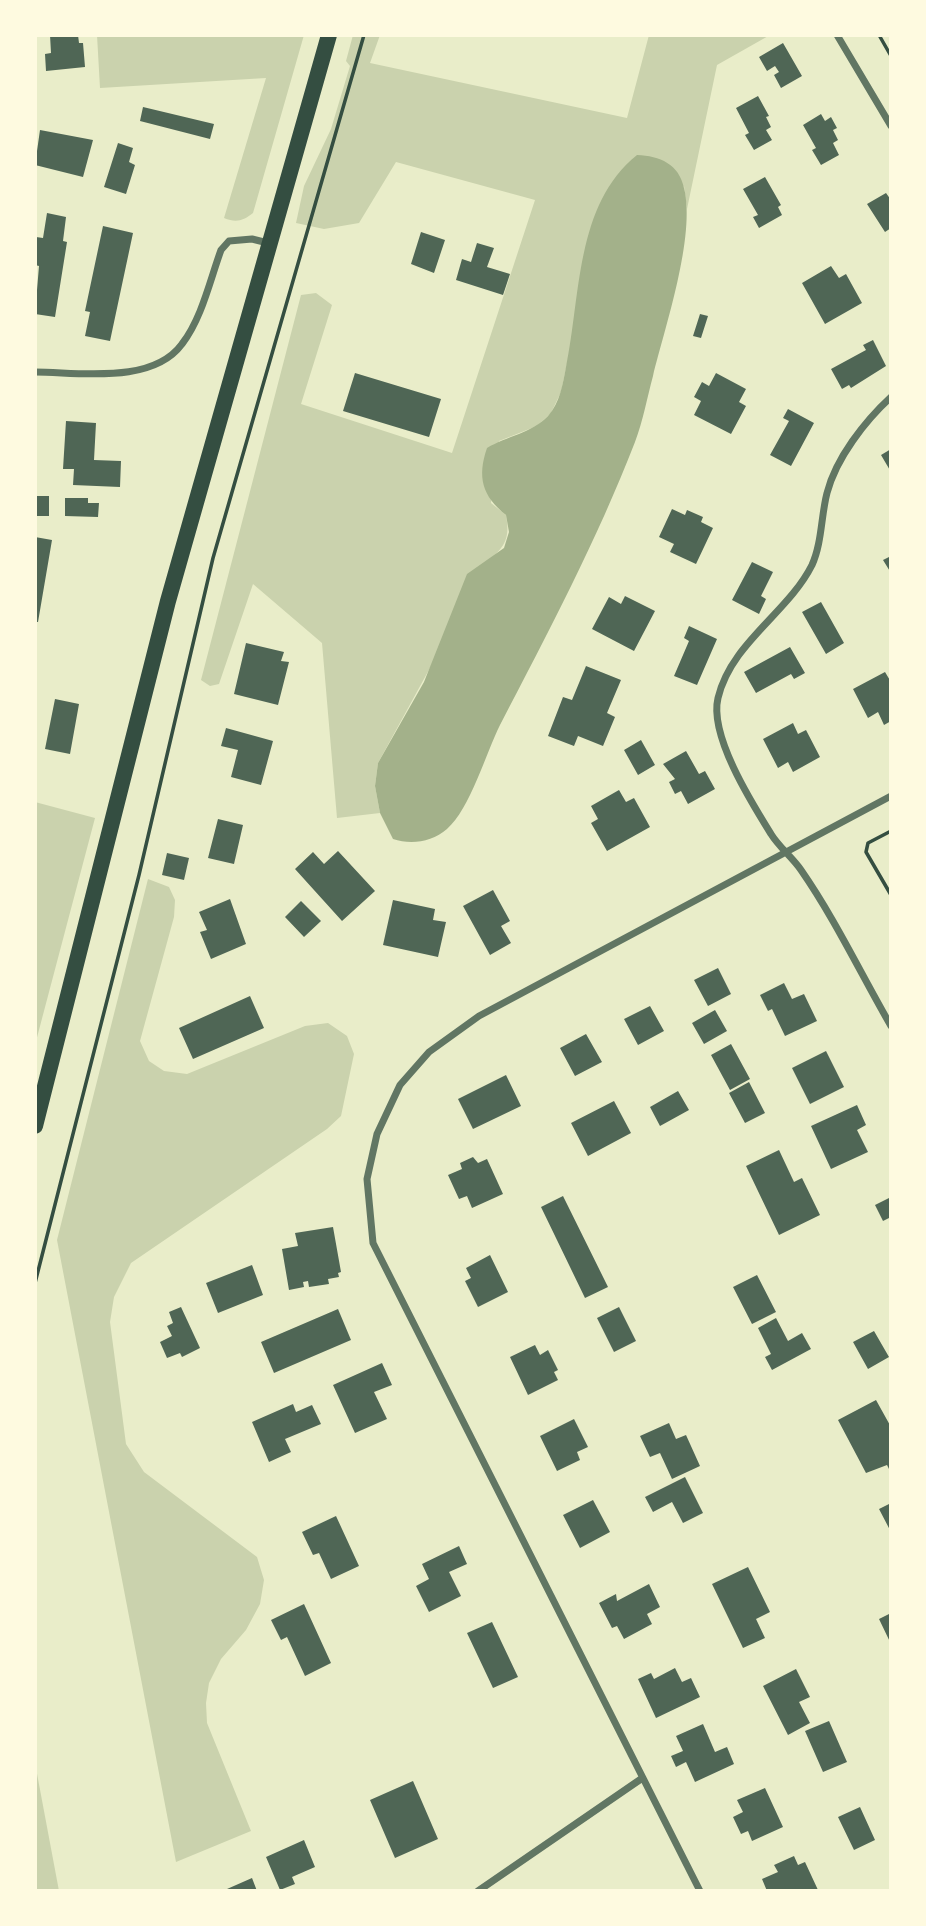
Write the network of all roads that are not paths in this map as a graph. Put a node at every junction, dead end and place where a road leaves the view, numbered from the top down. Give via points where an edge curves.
1 (329, 35) edge
2 (837, 35) edge
3 (891, 126) edge
4 (269, 243) junction
5 (35, 372) edge
6 (891, 397) edge
7 (891, 796) edge
8 (786, 852) junction
9 (891, 1026) edge
10 (35, 1126) edge
11 (641, 1779) junction
12 (478, 1891) edge
13 (700, 1891) edge

1 - 4 main road
2 - 3 street
4 - 5 street via 229,241 221,250 192,329 167,358 130,371
4 - 10 main road via 168,601
6 - 8 street via 837,469 827,492 816,556 806,575 750,640 717,699 721,736 735,769 772,836
7 - 8 street
8 - 9 street via 801,870
8 - 11 street via 479,1016 429,1052 400,1085 377,1134 367,1179 373,1243
11 - 12 street
11 - 13 street

